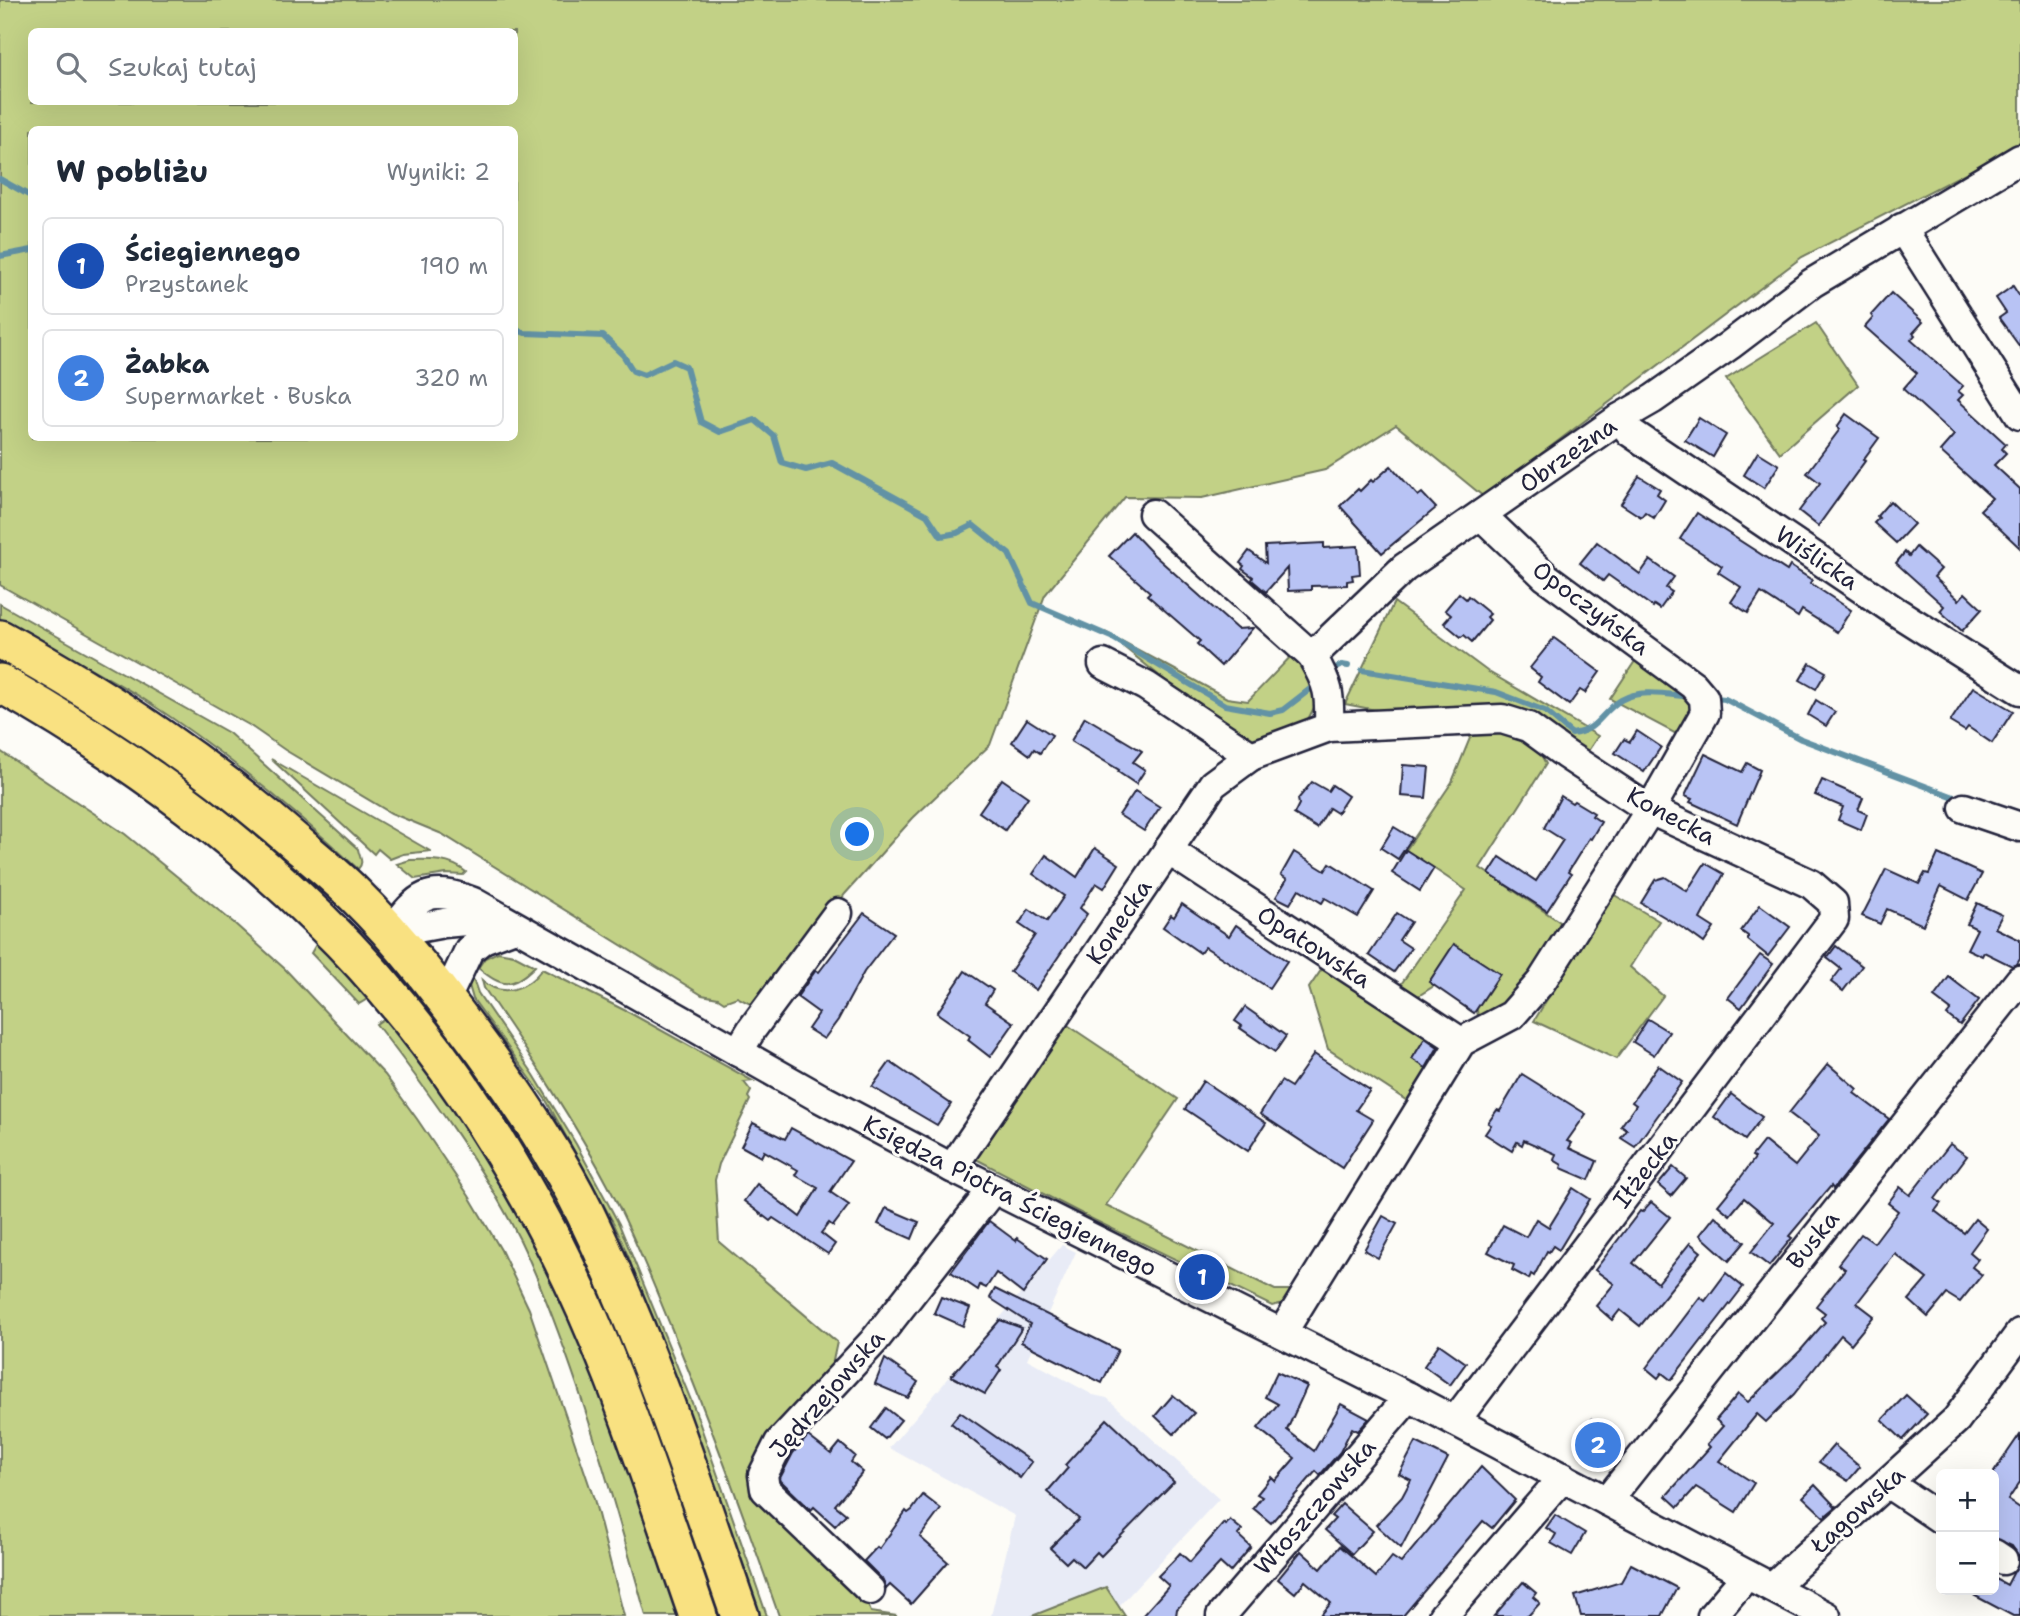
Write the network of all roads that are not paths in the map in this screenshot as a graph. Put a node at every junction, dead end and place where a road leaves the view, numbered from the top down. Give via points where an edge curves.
1 (2020, 159) edge
2 (1902, 228) junction
3 (2020, 415) edge
4 (1620, 418) junction
5 (1153, 514) dead end
6 (1481, 515) junction
7 (0, 639) edge
8 (1312, 656) junction
9 (1103, 664) dead end
10 (0, 683) edge
11 (2020, 690) edge
12 (1329, 727) junction
13 (1251, 756) junction
14 (1964, 808) dead end
15 (1650, 810) junction
16 (2020, 827) edge
17 (1168, 850) junction
18 (838, 913) dead end
19 (1834, 919) joint
20 (506, 923) junction
21 (390, 933) junction
22 (358, 960) junction
23 (2020, 980) edge
24 (446, 999) junction
25 (1461, 1042) junction
26 (738, 1052) junction
27 (952, 1168) junction
28 (993, 1189) junction
29 (1282, 1333) junction
30 (2020, 1333) edge
31 (1409, 1397) junction
32 (1455, 1421) junction
33 (1563, 1477) junction
34 (1887, 1483) junction
35 (1607, 1501) junction
36 (1936, 1516) edge
37 (1759, 1581) junction
38 (870, 1590) dead end
39 (698, 1616) edge
40 (740, 1616) edge
41 (1221, 1616) edge
42 (1443, 1616) edge
43 (1712, 1616) edge
44 (1826, 1616) edge

1 - 2 street, Obrzeżna
2 - 3 street
2 - 4 street, Obrzeżna via 1812,283 1730,345
4 - 6 street, Obrzeżna
4 - 11 street, Wiślicka via 1630,432
5 - 8 street
6 - 8 street, Obrzeżna via 1404,568
6 - 15 street, Opoczyńska via 1546,577 1693,685 1704,698 1705,713
7 - 21 main road via 137,720 219,778 348,888
8 - 12 street via 1327,682
9 - 13 street via 1146,686
10 - 22 main road via 199,814 269,871
12 - 13 street, Konecka
12 - 15 street, Konecka via 1502,719 1528,727
13 - 17 street, Konecka via 1213,784
14 - 16 street
15 - 19 street, Konecka via 1811,884 1833,902
15 - 25 street via 1541,982 1512,1016
17 - 25 street, Opatowska
17 - 27 street, Konecka
18 - 26 street
19 - 32 street, Iłżecka
20 - 21 street via 444,923
20 - 24 street via 470,950
20 - 26 street, Księdza Piotra Ściegiennego
21 - 22 main road
21 - 24 main road
22 - 39 main road via 450,1072 536,1210 624,1404
23 - 35 street, Buska
24 - 40 main road via 519,1099 583,1210 666,1401
25 - 29 street
26 - 27 street, Księdza Piotra Ściegiennego
27 - 28 street, Księdza Piotra Ściegiennego
28 - 29 street, Księdza Piotra Ściegiennego
28 - 38 street, Jędrzejowska via 874,1341 779,1443 763,1475 765,1489
29 - 31 street, Księdza Piotra Ściegiennego
30 - 34 street, Łagowska via 1956,1420
31 - 32 street, Księdza Piotra Ściegiennego
31 - 41 street, Włoszczowska
32 - 33 street, Księdza Piotra Ściegiennego
33 - 35 street, Księdza Piotra Ściegiennego
33 - 42 street
34 - 36 street
34 - 37 street, Łagowska
35 - 37 street, Księdza Piotra Ściegiennego
37 - 43 street, Łagowska
37 - 44 street, Księdza Piotra Ściegiennego

